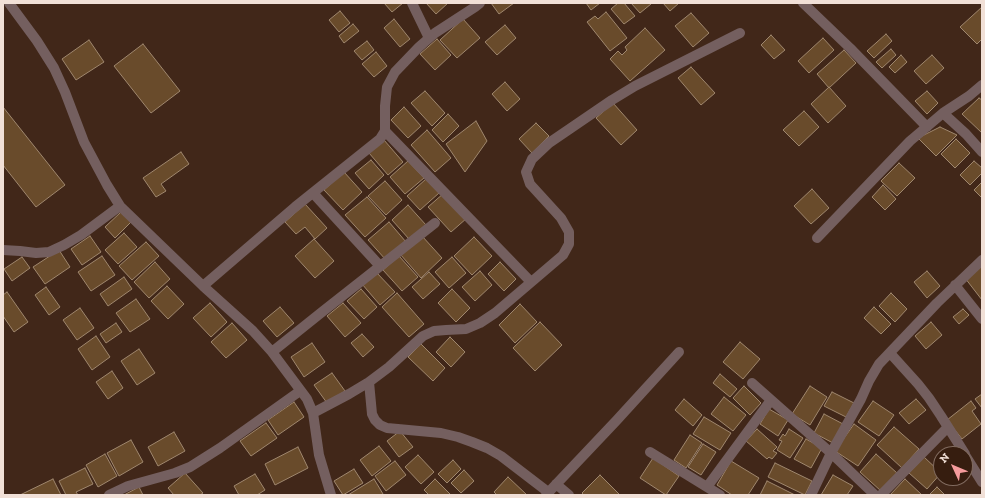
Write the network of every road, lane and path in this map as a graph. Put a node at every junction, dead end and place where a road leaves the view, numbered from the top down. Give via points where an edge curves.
1 (9, 3) edge
2 (412, 3) edge
3 (480, 3) edge
4 (803, 3) edge
5 (740, 34) dead end
6 (429, 38) junction
7 (982, 85) edge
8 (943, 113) junction
9 (927, 126) junction
10 (385, 131) junction
11 (982, 152) edge
12 (313, 193) junction
13 (120, 206) junction
14 (435, 223) dead end
15 (817, 238) dead end
16 (3, 250) edge
17 (982, 260) edge
18 (380, 266) junction
19 (531, 282) junction
20 (955, 285) junction
21 (203, 286) junction
22 (982, 319) edge
23 (272, 352) junction
24 (679, 352) dead end
25 (890, 354) junction
26 (369, 382) junction
27 (752, 383) dead end
28 (300, 391) junction
29 (771, 400) junction
30 (313, 413) junction
31 (948, 427) junction
32 (960, 446) edge
33 (650, 452) dead end
34 (832, 453) junction
35 (973, 467) edge
36 (982, 482) edge
37 (556, 484) junction
38 (707, 486) junction
39 (547, 494) edge
40 (109, 495) edge
41 (331, 495) edge
42 (569, 495) edge
43 (720, 495) edge
44 (811, 495) edge
45 (875, 495) edge
46 (881, 495) edge

1 - 13 street via 54,68 84,142
2 - 6 street
3 - 6 street
4 - 9 street
5 - 19 street via 635,86 549,143 532,159 526,172 530,184 561,218 569,232 569,244 563,255
6 - 10 street via 395,72 387,87
7 - 8 street
8 - 9 street
8 - 11 street
9 - 15 street
10 - 12 street via 380,139
10 - 19 street
12 - 18 street
12 - 21 street
13 - 16 street via 81,235 49,252
13 - 21 street
14 - 18 street
17 - 20 street
18 - 23 street
19 - 26 street via 480,323 466,329 434,331 423,336
20 - 22 street
20 - 25 street
21 - 23 street
23 - 28 street
24 - 37 street
25 - 31 street via 918,384
25 - 34 street via 879,364 869,381
26 - 30 street
26 - 39 street via 372,414 380,425 387,428 441,433 487,448 501,456
27 - 29 street
28 - 30 street
28 - 40 street via 190,467 128,486
29 - 34 street
29 - 38 street
30 - 41 street via 319,455
31 - 32 street
31 - 46 street
33 - 38 street
34 - 44 street
34 - 45 street
35 - 36 street
37 - 39 street
37 - 42 street
38 - 43 street

